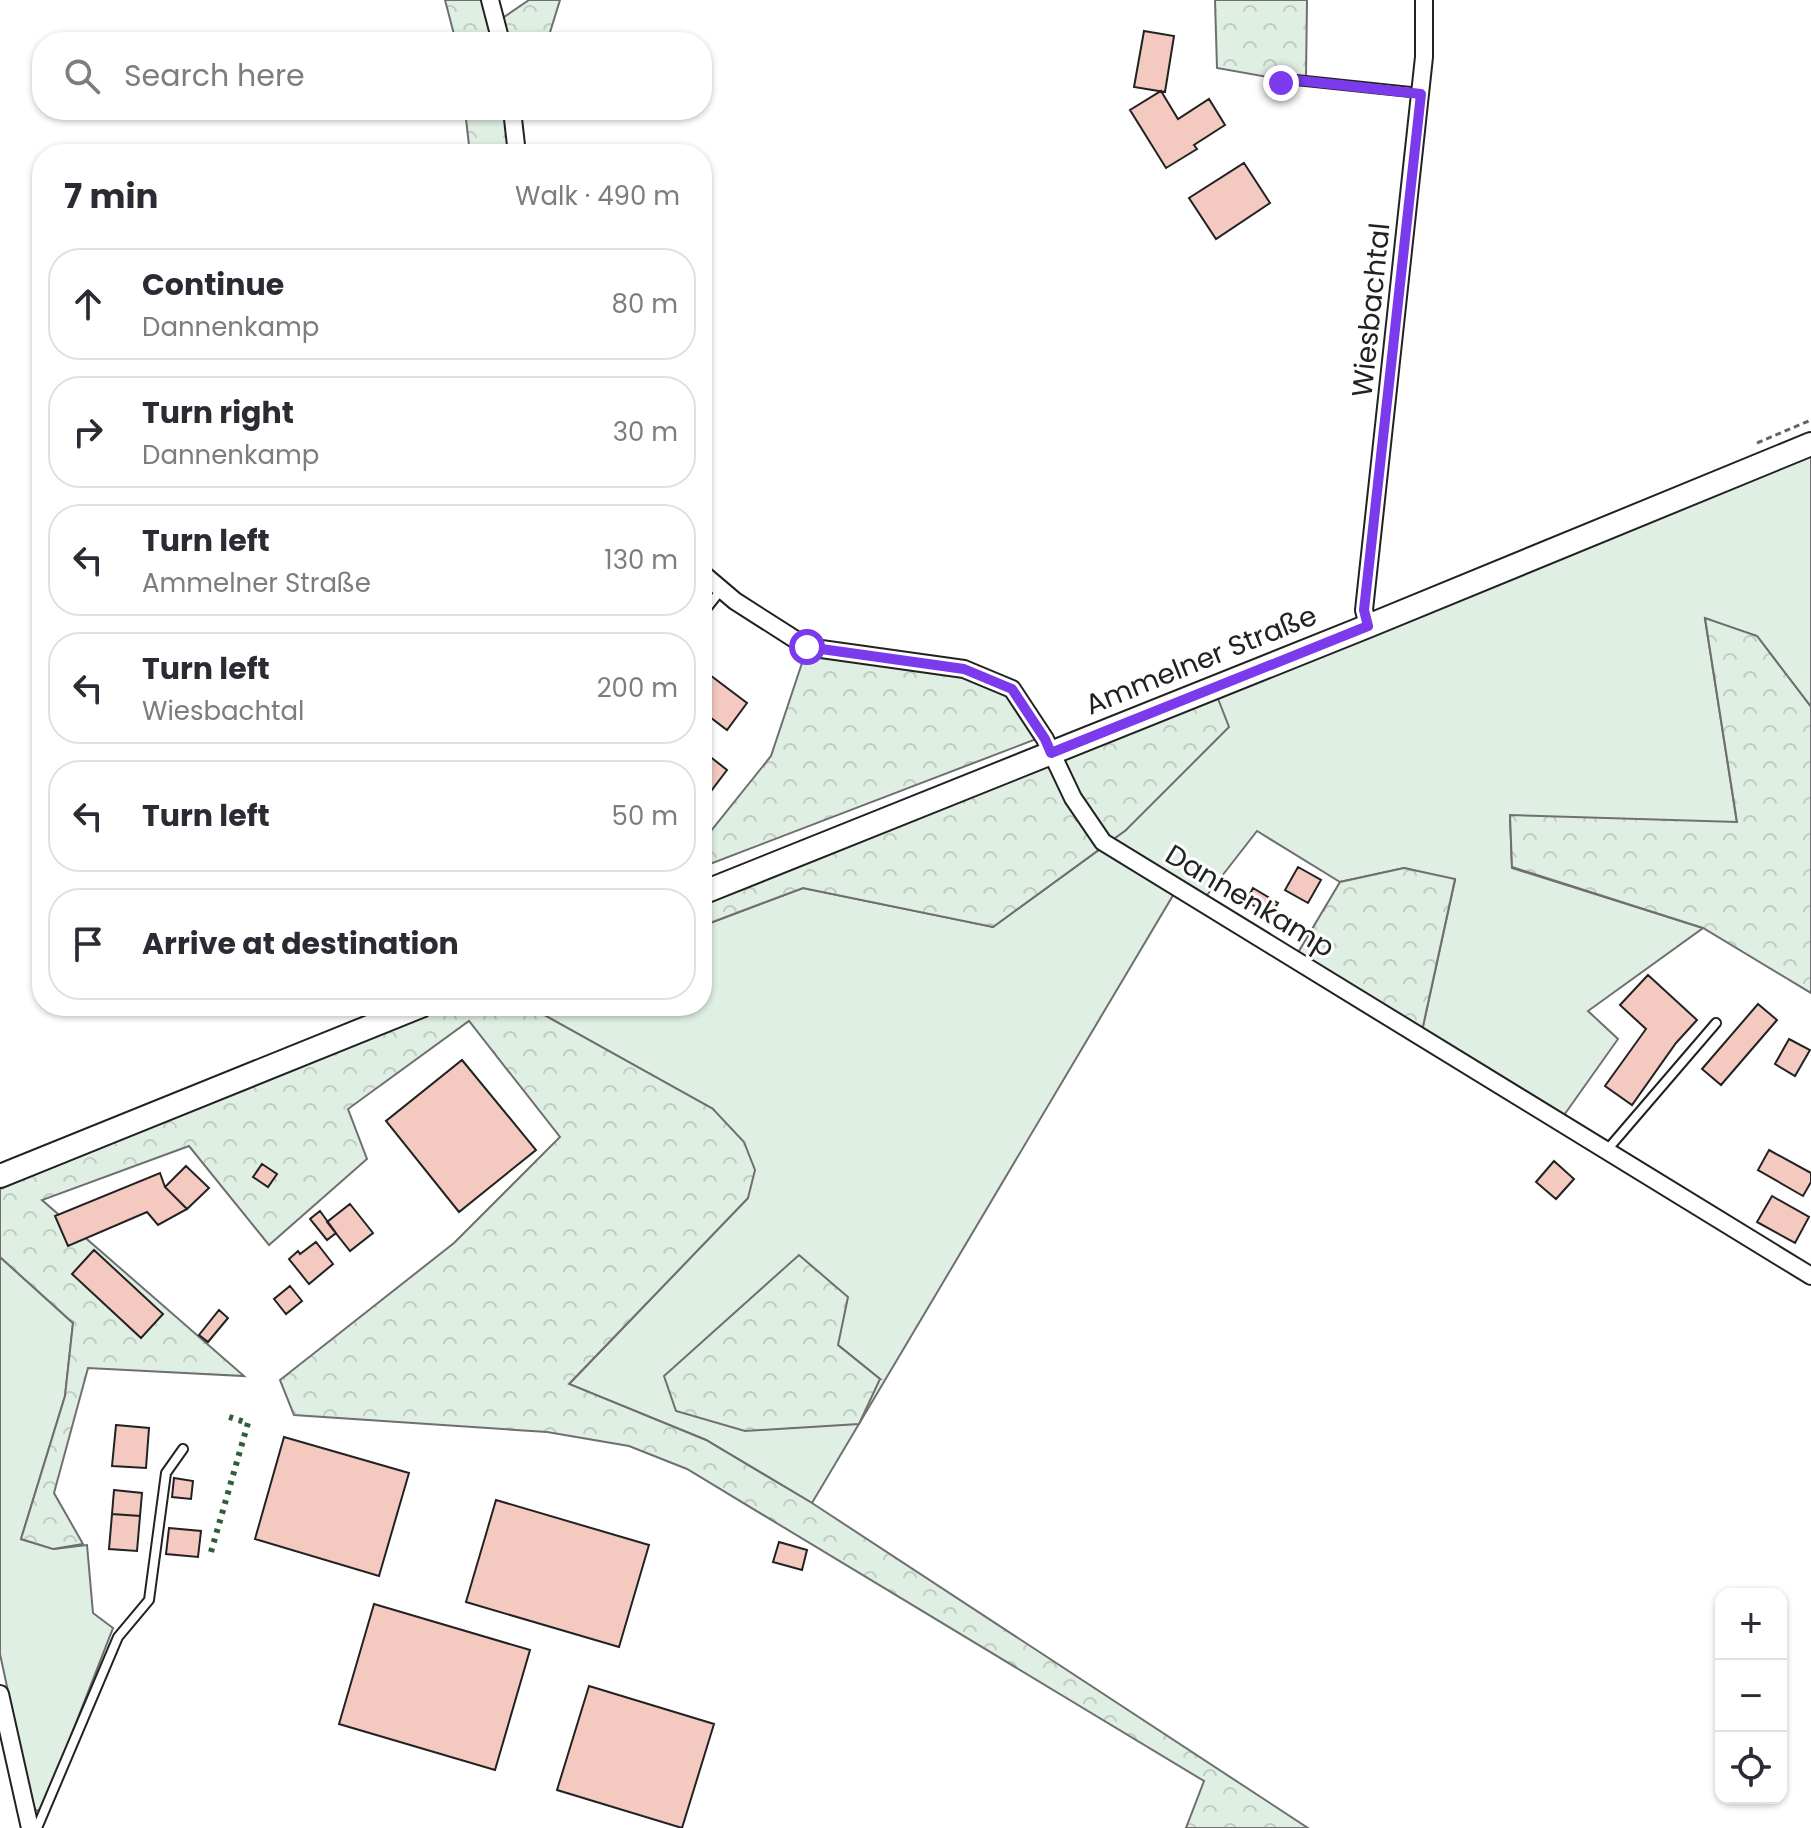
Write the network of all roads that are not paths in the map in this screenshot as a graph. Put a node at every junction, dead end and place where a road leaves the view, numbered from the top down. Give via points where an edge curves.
1 (490, 0) edge
2 (1424, 0) edge
3 (498, 32) edge
4 (1281, 83) dead end
5 (1421, 94) junction
6 (513, 120) edge
7 (516, 144) edge
8 (1811, 444) edge
9 (712, 581) edge
10 (721, 589) junction
11 (712, 601) edge
12 (1368, 626) junction
13 (1051, 753) junction
14 (712, 889) edge
15 (396, 1016) edge
16 (1716, 1023) dead end
17 (1607, 1150) junction
18 (0, 1176) edge
19 (1811, 1276) edge
20 (183, 1449) dead end
21 (0, 1694) edge
22 (30, 1828) edge
23 (37, 1828) edge

1 - 3 street
2 - 5 street, Wiesbachtal
4 - 5 lane via 1296,80
5 - 12 street, Wiesbachtal via 1364,610
6 - 7 street
8 - 12 street, Ammelner Straße
9 - 10 street, Dannenkamp
10 - 11 lane
10 - 13 street, Dannenkamp via 807,647 964,669 1012,689
12 - 13 street, Ammelner Straße
13 - 14 street, Ammelner Straße
13 - 17 street, Dannenkamp via 1103,842
15 - 18 street
16 - 17 lane
17 - 19 street, Dannenkamp
20 - 23 lane via 166,1473 149,1600 118,1637
21 - 22 street

